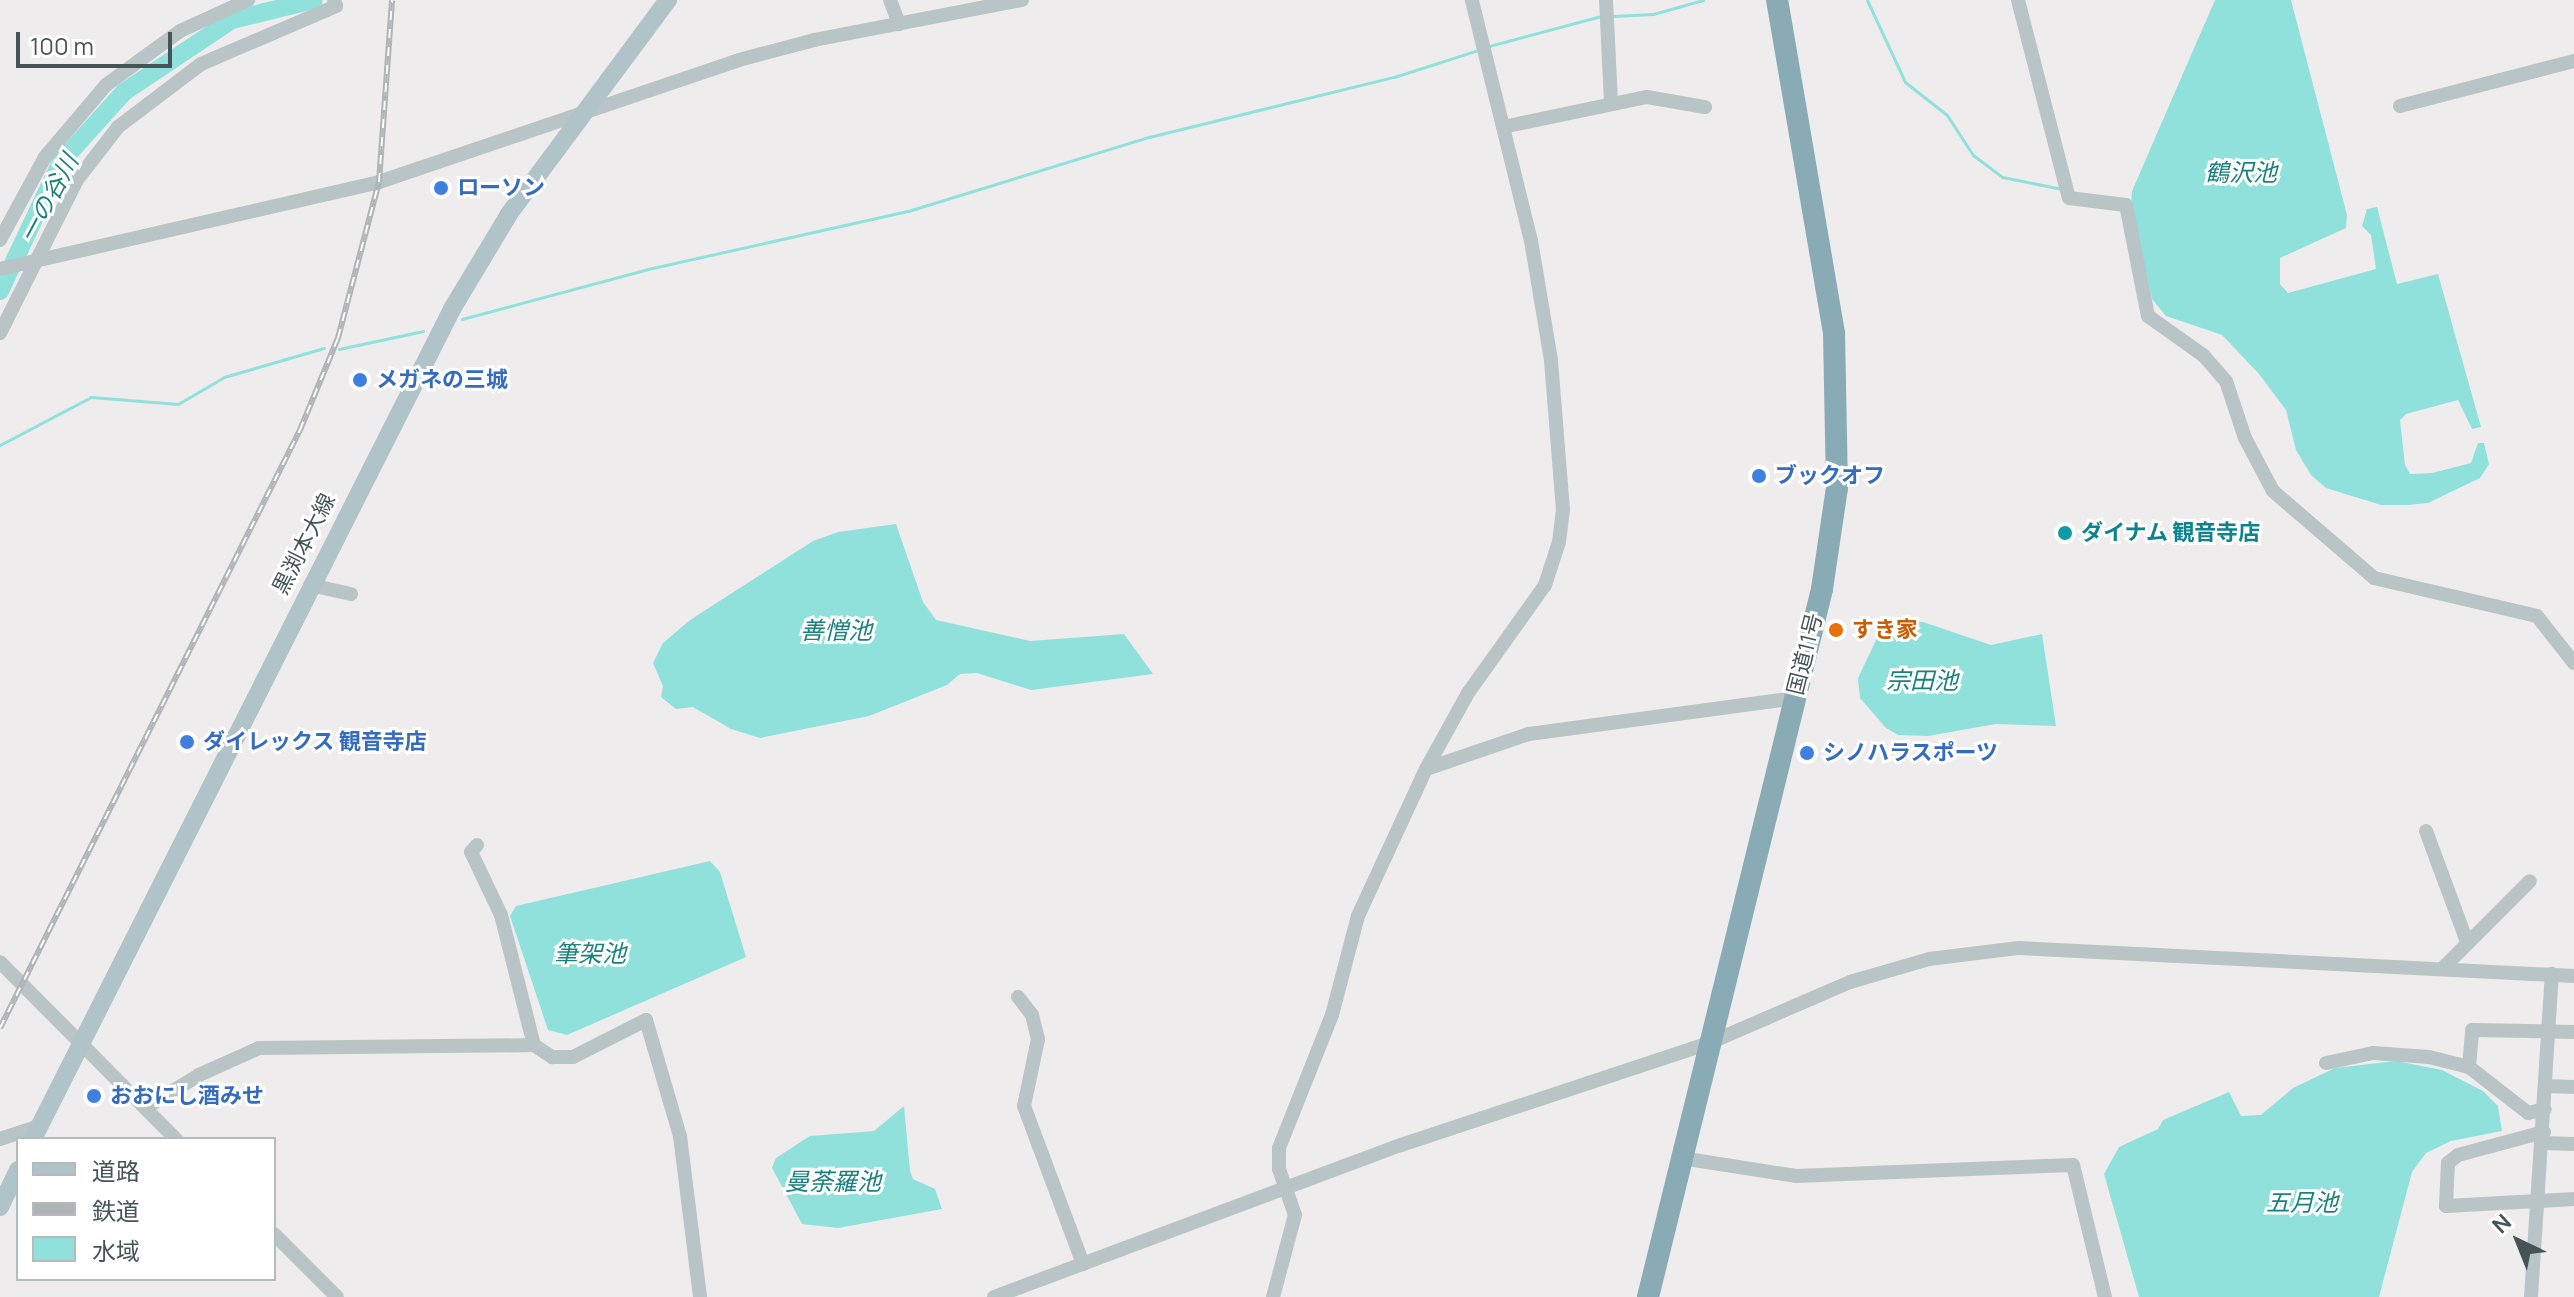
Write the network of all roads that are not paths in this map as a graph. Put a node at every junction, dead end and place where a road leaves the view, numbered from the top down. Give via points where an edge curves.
1 (248, 0) edge
2 (668, 0) edge
3 (890, 0) edge
4 (1022, 0) edge
5 (1472, 0) edge
6 (1606, 0) edge
7 (1777, 0) edge
8 (2018, 0) edge
9 (335, 3) edge
10 (899, 24) junction
11 (2574, 61) edge
12 (1611, 104) junction
13 (2400, 106) dead end
14 (1705, 107) dead end
15 (579, 118) junction
16 (1503, 127) junction
17 (0, 240) edge
18 (39, 260) junction
19 (0, 269) edge
20 (0, 333) edge
21 (310, 585) junction
22 (351, 594) dead end
23 (2574, 663) edge
24 (1794, 698) junction
25 (1426, 769) junction
26 (2426, 831) dead end
27 (477, 845) dead end
28 (2530, 881) dead end
29 (2467, 942) junction
30 (1, 965) edge
31 (2442, 969) junction
32 (2552, 974) junction
33 (2574, 976) edge
34 (1018, 997) dead end
35 (2548, 1031) junction
36 (2574, 1032) edge
37 (1709, 1043) junction
38 (80, 1044) junction
39 (534, 1045) junction
40 (2326, 1063) dead end
41 (2469, 1067) junction
42 (2546, 1086) junction
43 (2574, 1087) edge
44 (145, 1108) junction
45 (2545, 1109) junction
46 (36, 1133) edge
47 (174, 1137) edge
48 (2544, 1137) junction
49 (0, 1139) edge
50 (2574, 1144) edge
51 (1681, 1158) junction
52 (16, 1174) edge
53 (1287, 1187) junction
54 (2574, 1199) edge
55 (2540, 1201) junction
56 (0, 1207) edge
57 (276, 1236) edge
58 (1083, 1264) junction
59 (337, 1297) edge
60 (700, 1297) edge
61 (994, 1297) edge
62 (1273, 1297) edge
63 (1648, 1297) edge
64 (2105, 1297) edge
65 (2531, 1297) edge

1 - 17 street via 180,31 106,85 45,157
2 - 15 main road, 黒渕本大線
3 - 10 street
4 - 10 street
5 - 16 street
6 - 12 street
7 - 24 highway, 国道11号 via 1830,307 1838,385 1838,461 1829,549
8 - 23 street via 2069,198 2126,205 2148,316 2204,356 2226,381 2245,438 2273,491 2374,578 2537,616
9 - 18 street via 201,64 144,102 77,180
10 - 15 street via 739,60
11 - 13 street
12 - 14 street via 1664,96
12 - 16 street
15 - 18 street via 379,182
15 - 21 main road, 黒渕本大線 via 472,274
16 - 25 street via 1531,241 1551,360 1560,532 1545,585 1468,693
18 - 19 street
18 - 20 street
21 - 22 street
21 - 38 main road, 黒渕本大線
24 - 25 street via 1529,734
24 - 37 highway, 国道11号
25 - 53 street via 1363,902 1332,1015 1279,1148 1279,1169
26 - 29 street
27 - 39 street via 471,852 501,915
28 - 29 street
29 - 31 street
30 - 38 street
31 - 32 street
31 - 37 street via 2096,950 1986,950 1899,965
32 - 33 street
32 - 35 street
34 - 58 street via 1032,1015 1038,1039 1024,1106
35 - 36 street
35 - 41 street via 2472,1030
35 - 42 street
37 - 51 highway, 国道11号
37 - 53 street
38 - 44 street
38 - 46 main road, 黒渕本大線
39 - 44 street via 259,1048 211,1068
39 - 60 street via 552,1057 573,1057 646,1020 680,1136
40 - 41 street via 2392,1053
41 - 45 street via 2528,1113
42 - 43 street
42 - 45 street
44 - 47 street
45 - 48 street
46 - 49 street
48 - 50 street
48 - 55 street
48 - 55 street via 2458,1155 2448,1163 2446,1206
51 - 63 highway, 国道11号
51 - 64 street via 1796,1176 2073,1165
52 - 56 main road
53 - 58 street
53 - 62 street via 1295,1215
54 - 55 street
55 - 65 street
57 - 59 street
58 - 61 street

